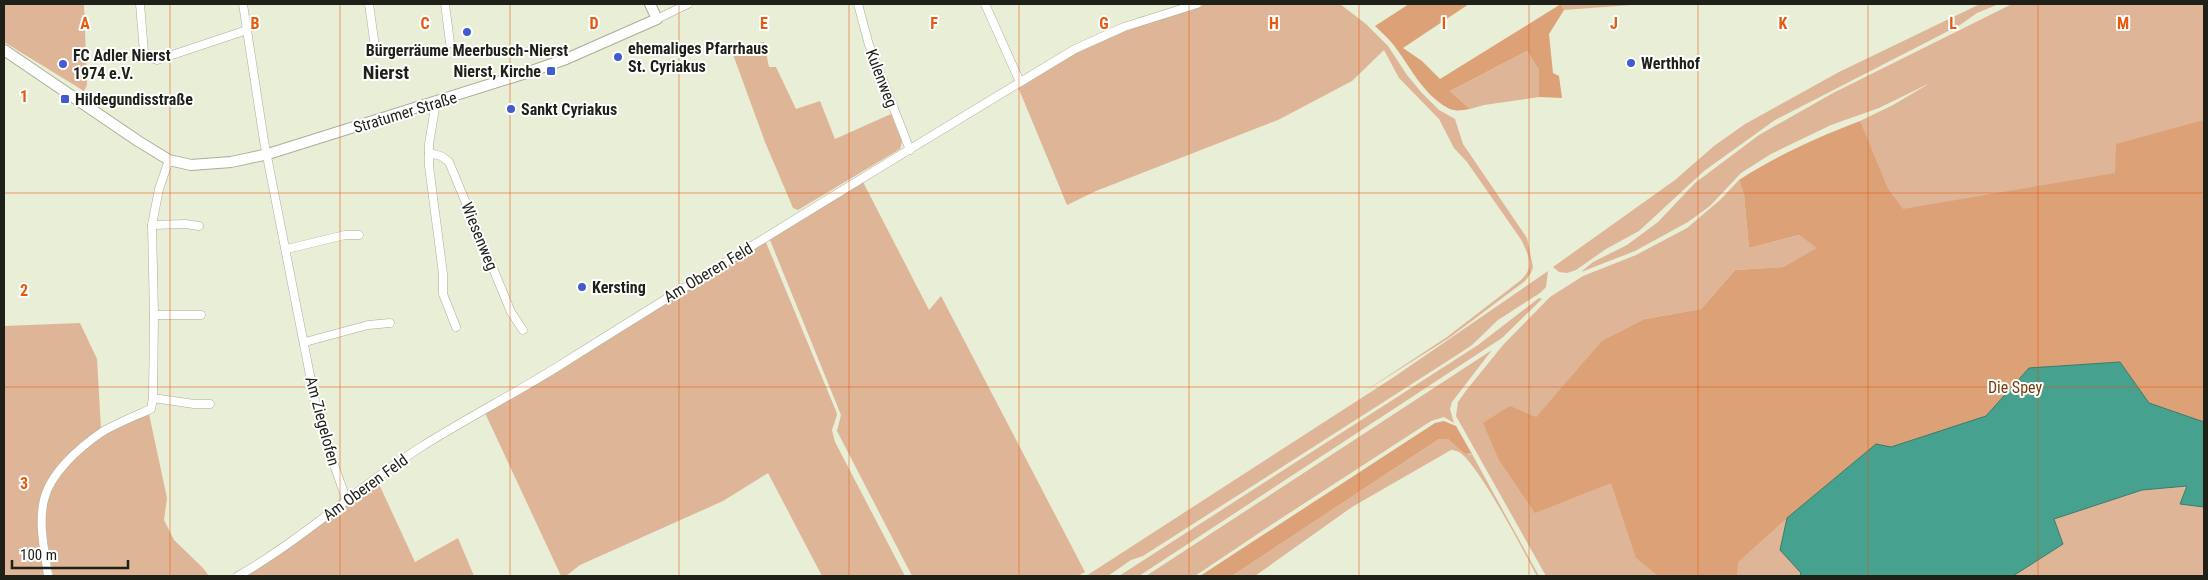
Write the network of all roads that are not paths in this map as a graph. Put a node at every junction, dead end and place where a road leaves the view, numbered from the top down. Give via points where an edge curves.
1 (140, 4) edge
2 (243, 4) edge
3 (369, 4) edge
4 (445, 4) edge
5 (650, 4) edge
6 (688, 4) edge
7 (858, 4) edge
8 (985, 4) edge
9 (1197, 4) edge
10 (657, 19) junction
11 (247, 30) junction
12 (450, 43) dead end
13 (4, 50) edge
14 (376, 54) dead end
15 (1020, 82) junction
16 (434, 103) junction
17 (910, 150) junction
18 (268, 154) junction
19 (429, 154) junction
20 (169, 160) junction
21 (152, 225) junction
22 (199, 226) dead end
23 (359, 235) dead end
24 (287, 249) junction
25 (154, 315) junction
26 (201, 315) dead end
27 (390, 323) dead end
28 (456, 327) dead end
29 (523, 330) dead end
30 (304, 342) junction
31 (153, 398) junction
32 (210, 404) dead end
33 (346, 499) junction
34 (48, 576) edge
35 (238, 576) edge

1 - 11 street via 144,52 151,59 157,60
2 - 11 street
3 - 14 street
4 - 12 street
5 - 10 street
6 - 10 street, Stratumer Straße
7 - 17 street, Kulenweg via 868,45
8 - 15 street
9 - 15 street, Am Oberen Feld via 1096,39
10 - 16 street, Stratumer Straße via 566,59
11 - 18 street
13 - 20 street
15 - 17 street, Am Oberen Feld
16 - 18 street, Stratumer Straße
16 - 19 street, Wiesenweg
17 - 33 street, Am Oberen Feld via 420,448
18 - 20 street, Stratumer Straße via 231,162 191,165
18 - 24 street, Am Ziegelofen
19 - 28 street, Wiesenweg via 443,294
19 - 29 street, Wiesenweg via 441,156 449,162 511,312
20 - 21 street
21 - 22 street
21 - 25 street
23 - 24 street via 345,235
24 - 30 street, Am Ziegelofen
25 - 26 street
25 - 31 street
27 - 30 street via 368,325
30 - 33 street, Am Ziegelofen via 316,406
31 - 32 street
31 - 34 street via 151,409 103,432 54,478 44,500 42,516
33 - 35 street, Am Oberen Feld via 276,555

